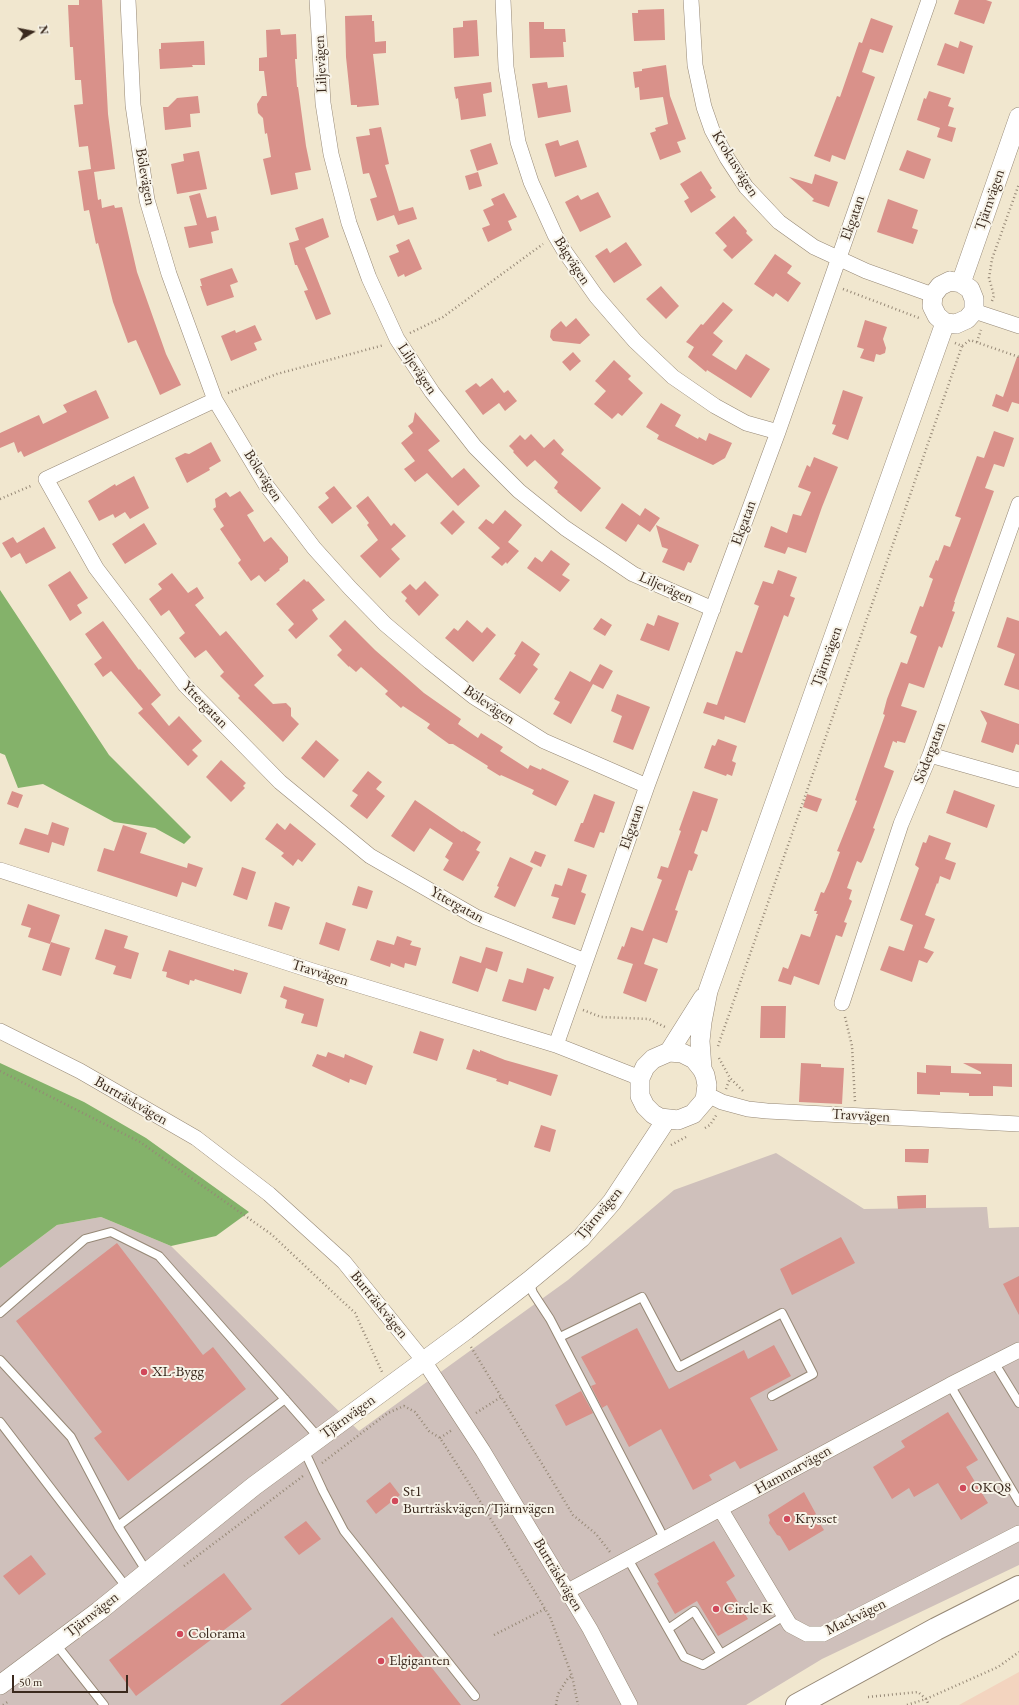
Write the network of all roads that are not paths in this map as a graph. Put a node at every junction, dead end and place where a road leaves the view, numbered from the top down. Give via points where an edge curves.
1 (128, 0) edge
2 (318, 0) edge
3 (504, 0) edge
4 (691, 0) edge
5 (929, 0) edge
6 (1019, 117) edge
7 (838, 259) junction
8 (961, 283) junction
9 (933, 295) junction
10 (980, 313) junction
11 (945, 323) junction
12 (1019, 326) edge
13 (215, 400) junction
14 (778, 432) junction
15 (1019, 504) edge
16 (713, 609) junction
17 (930, 754) junction
18 (1019, 780) edge
19 (647, 786) junction
20 (0, 870) edge
21 (585, 961) junction
22 (708, 991) junction
23 (842, 1003) road end
24 (0, 1031) edge
25 (556, 1045) junction
26 (669, 1052) junction
27 (702, 1068) junction
28 (640, 1078) junction
29 (706, 1094) junction
30 (666, 1120) junction
31 (1019, 1124) edge
32 (529, 1281) junction
33 (0, 1313) edge
34 (560, 1337) junction
35 (1019, 1350) edge
36 (0, 1360) edge
37 (424, 1361) junction
38 (994, 1362) junction
39 (950, 1385) junction
40 (772, 1396) dead end
41 (285, 1399) junction
42 (1019, 1403) edge
43 (0, 1422) edge
44 (319, 1438) junction
45 (304, 1449) junction
46 (1019, 1502) edge
47 (721, 1510) junction
48 (118, 1526) junction
49 (1019, 1533) edge
50 (665, 1540) junction
51 (628, 1559) junction
52 (147, 1572) junction
53 (128, 1588) junction
54 (1019, 1588) edge
55 (568, 1591) junction
56 (784, 1616) junction
57 (668, 1629) junction
58 (56, 1643) junction
59 (721, 1654) junction
60 (5, 1692) edge
61 (475, 1696) dead end
62 (104, 1705) edge
63 (630, 1705) edge
64 (797, 1705) edge

1 - 13 street, Bölevägen via 133,105 147,200 169,274
2 - 16 street, Liljevägen via 323,103 331,154 349,223 366,272 397,339 432,392 475,447 519,491 565,528 633,574
3 - 14 street, Bågvägen via 506,67 518,142 531,182 565,252 596,296 635,341 673,377 714,406 746,423
4 - 7 street, Krokusvägen via 695,65 704,107 712,130 727,158 746,187 779,222 814,247
5 - 7 street, Ekgatan
6 - 8 street, Tjärnvägen
7 - 9 street, Krokusvägen
7 - 14 street, Ekgatan
8 - 9 street via 950,281 940,286
8 - 10 street via 970,289
9 - 11 street via 932,306 937,316
10 - 11 street via 956,324
10 - 12 street
11 - 22 street, Tjärnvägen
13 - 19 street, Bölevägen via 266,485 314,548 385,624 474,697 538,737
13 - 21 street, Yttergatan via 46,479 96,568 185,685 280,782 370,856 476,918
14 - 16 street, Ekgatan
15 - 17 street, Södergatan
16 - 19 street, Ekgatan
17 - 18 street
17 - 23 street, Södergatan via 901,824
19 - 21 street, Ekgatan
20 - 25 street, Travvägen via 313,971
21 - 25 street, Ekgatan
22 - 26 street, Tjärnvägen
22 - 27 street, Tjärnvägen via 701,1034
24 - 37 street, Burträskvägen via 80,1071 196,1138 269,1194 344,1262
25 - 28 street, Travvägen
26 - 27 street via 688,1055
26 - 28 street via 657,1056 648,1063
27 - 29 street via 706,1079
28 - 30 street via 640,1096 645,1106 653,1114
29 - 30 street via 701,1106 693,1114 678,1120
29 - 31 street, Travvägen via 722,1102 748,1109
30 - 32 street, Tjärnvägen via 612,1202 581,1238
32 - 34 lane via 533,1293
32 - 37 street, Tjärnvägen
33 - 41 lane via 85,1239 111,1232 159,1256
34 - 40 lane via 642,1297 679,1367 782,1313 812,1374
34 - 50 lane
35 - 38 street, Hammarvägen
36 - 48 lane via 71,1437
37 - 44 street, Tjärnvägen
37 - 55 street, Burträskvägen via 483,1450
38 - 39 street, Hammarvägen
38 - 42 lane
39 - 46 lane
39 - 47 street, Hammarvägen
41 - 44 lane
41 - 48 lane
43 - 53 lane
44 - 45 street, Tjärnvägen
45 - 52 street, Tjärnvägen
45 - 61 lane via 312,1470 344,1531
47 - 50 street, Hammarvägen
47 - 56 street, Mackvägen
48 - 52 lane
49 - 56 street, Mackvägen via 823,1634 807,1634 790,1625
50 - 51 street, Hammarvägen
51 - 55 street, Hammarvägen
51 - 57 lane
52 - 53 street, Tjärnvägen
53 - 58 street, Tjärnvägen
54 - 64 highway via 923,1636
55 - 63 street, Burträskvägen
56 - 59 lane
57 - 59 lane via 684,1657 703,1665
57 - 59 lane via 694,1611
58 - 60 street, Tjärnvägen
58 - 62 lane

